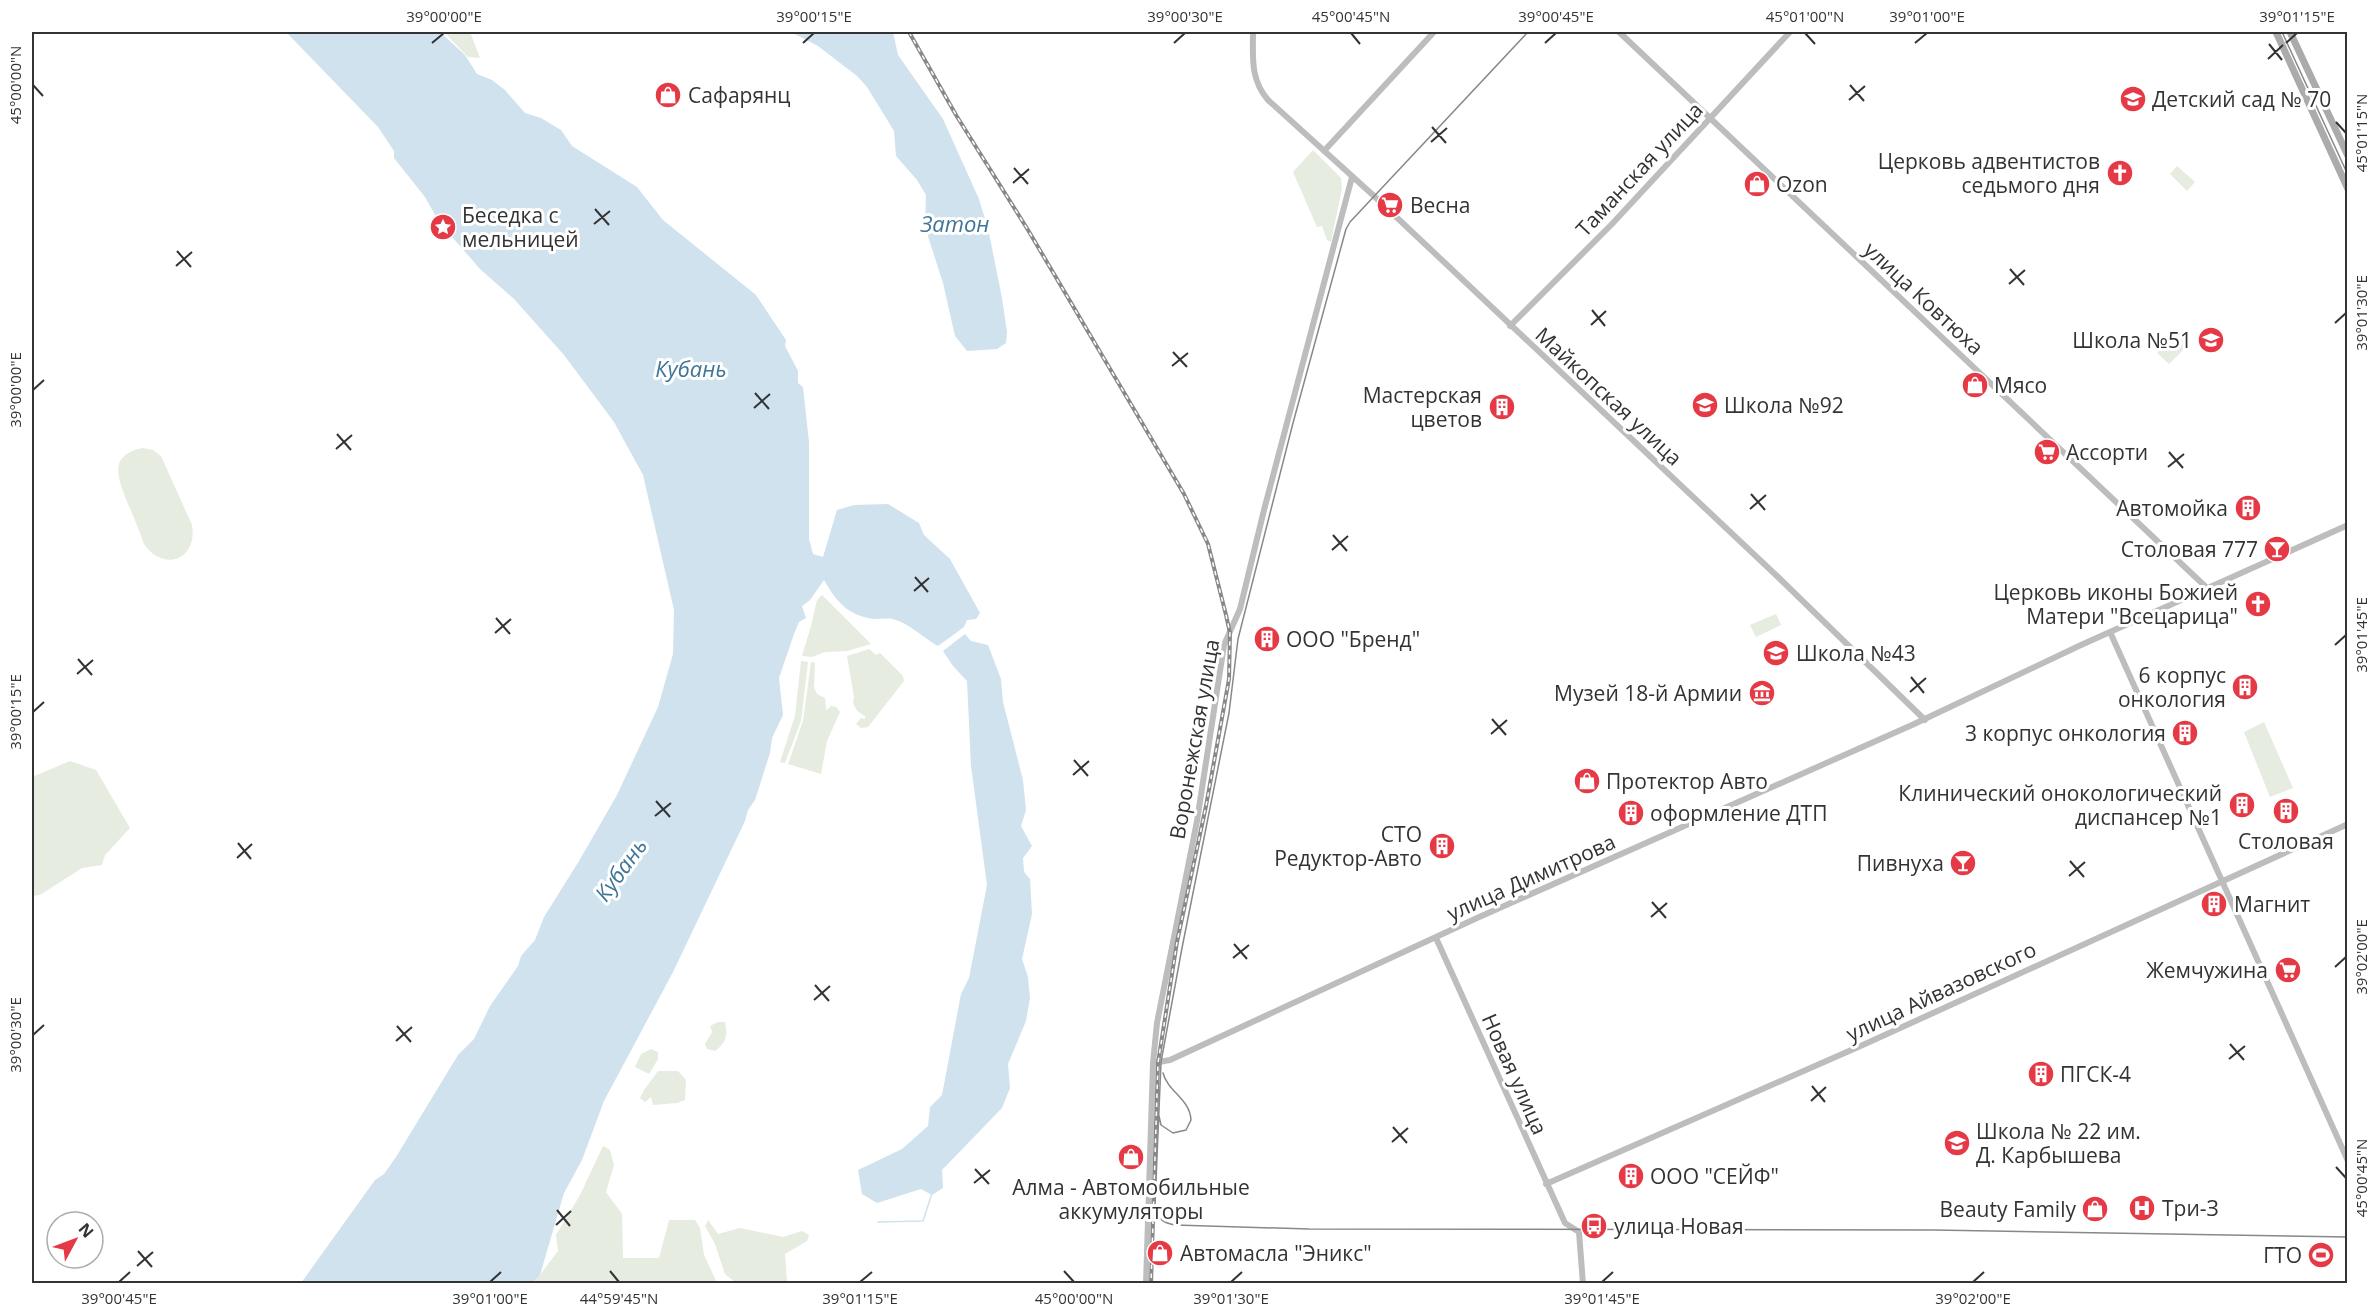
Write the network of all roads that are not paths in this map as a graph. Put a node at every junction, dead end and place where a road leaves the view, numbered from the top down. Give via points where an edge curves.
1 (1253, 32) edge
2 (1434, 32) edge
3 (1619, 32) edge
4 (1790, 32) edge
5 (2276, 32) edge
6 (2290, 32) edge
7 (1710, 117) junction
8 (1324, 151) junction
9 (2348, 156) edge
10 (1352, 177) junction
11 (2348, 189) edge
12 (1510, 326) junction
13 (2348, 525) edge
14 (2207, 588) junction
15 (2110, 632) junction
16 (1924, 720) junction
17 (2348, 824) edge
18 (2221, 881) junction
19 (1436, 938) junction
20 (1153, 1063) junction
21 (2348, 1161) edge
22 (1546, 1184) junction
23 (1146, 1284) edge
24 (1583, 1284) edge

1 - 8 street, Майкопская улица via 1254,74 1259,90
2 - 8 street
3 - 7 street, улица Ковтюха
4 - 7 street, Таманская улица
5 - 11 main road
6 - 9 main road
7 - 12 street, Таманская улица via 1612,225
7 - 14 street, улица Ковтюха
8 - 10 street, Майкопская улица
10 - 12 street, Майкопская улица
10 - 20 street, Воронежская улица via 1240,609 1224,645
12 - 16 street, Майкопская улица via 1832,627
13 - 14 street, улица Димитрова
14 - 15 street, улица Димитрова
15 - 16 street, улица Димитрова
15 - 18 street
16 - 19 street, улица Димитрова
17 - 18 street, улица Айвазовского
18 - 21 street
18 - 22 street, улица Айвазовского
19 - 20 street, улица Димитрова via 1170,1060
19 - 22 street, Новая улица
20 - 23 street, Воронежская улица
22 - 24 street, Новая улица via 1565,1223 1580,1232

